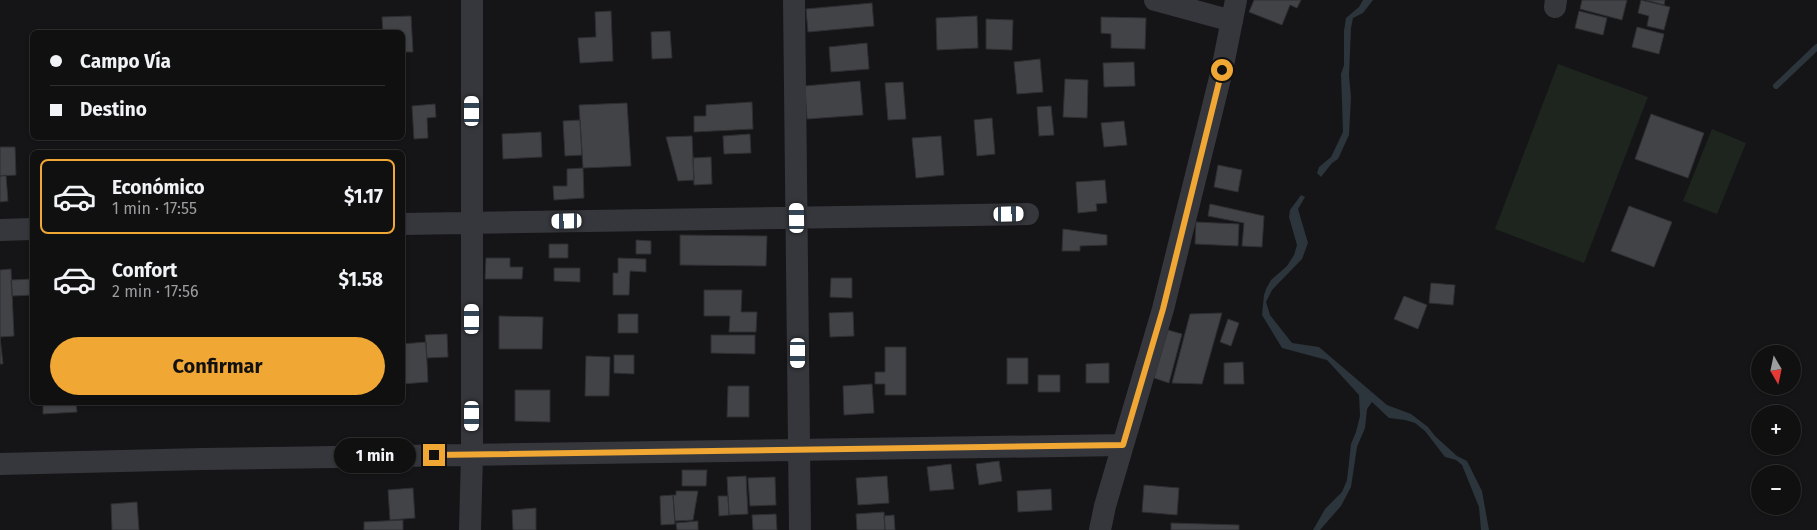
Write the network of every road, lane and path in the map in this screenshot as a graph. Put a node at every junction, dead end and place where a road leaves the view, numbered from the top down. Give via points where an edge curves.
1 (472, 0) edge
2 (794, 0) edge
3 (1155, 0) edge
4 (1234, 10) edge
5 (1028, 214) dead end
6 (797, 218) junction
7 (472, 222) junction
8 (405, 224) edge
9 (30, 229) edge
10 (0, 230) edge
11 (1123, 445) junction
12 (800, 450) junction
13 (472, 455) junction
14 (0, 464) edge
15 (470, 530) edge
16 (800, 530) edge
17 (1100, 530) edge

1 - 7 street
2 - 6 street
3 - 4 street
4 - 11 street via 1163,309
5 - 6 street
6 - 7 street
6 - 12 street
7 - 8 street
7 - 13 street
9 - 10 street
11 - 12 street
11 - 17 street
12 - 13 street
12 - 16 street
13 - 14 street
13 - 15 street

